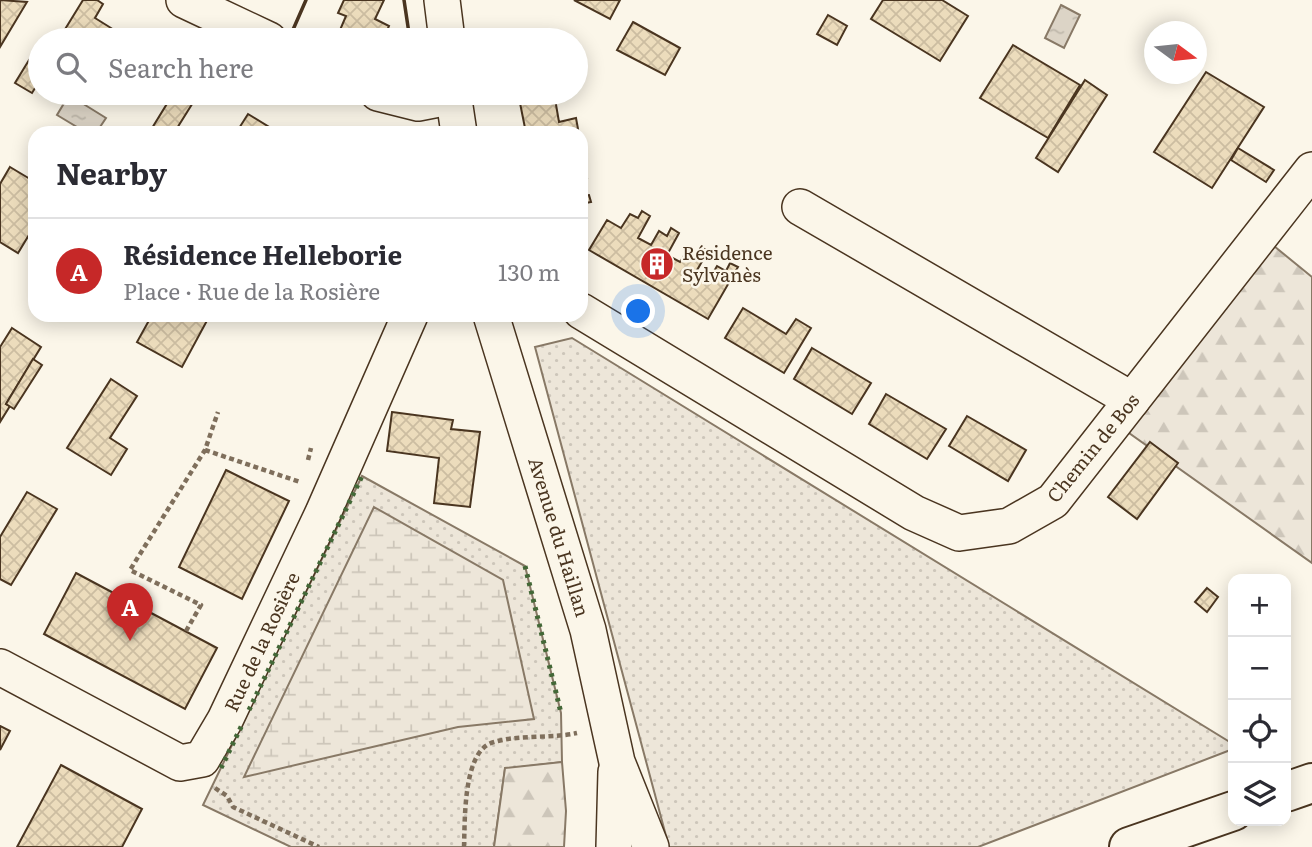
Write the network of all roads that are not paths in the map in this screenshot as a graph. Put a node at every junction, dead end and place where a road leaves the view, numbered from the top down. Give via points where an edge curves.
1 (184, 0) edge
2 (442, 0) edge
3 (243, 28) edge
4 (446, 28) edge
5 (455, 105) edge
6 (458, 126) edge
7 (1312, 170) edge
8 (800, 207) dead end
9 (588, 315) edge
10 (407, 322) edge
11 (493, 322) edge
12 (1132, 400) junction
13 (0, 667) edge
14 (617, 762) junction
15 (1312, 783) edge
16 (1291, 790) edge
17 (1228, 813) edge
18 (614, 847) edge
19 (651, 847) edge
20 (1129, 847) edge

1 - 3 street
2 - 4 street
5 - 6 street
7 - 12 street, Chemin de Bos
8 - 12 street
9 - 12 street, Chemin de Bos via 914,513 959,533 1009,526 1053,501
10 - 13 street, Rue de la Rosière via 323,513 202,759 180,763
11 - 14 street, Avenue du Haillan via 588,630
14 - 18 street, Avenue du Haillan
14 - 19 street, Avenue du Haillan
15 - 16 main road
17 - 20 main road

